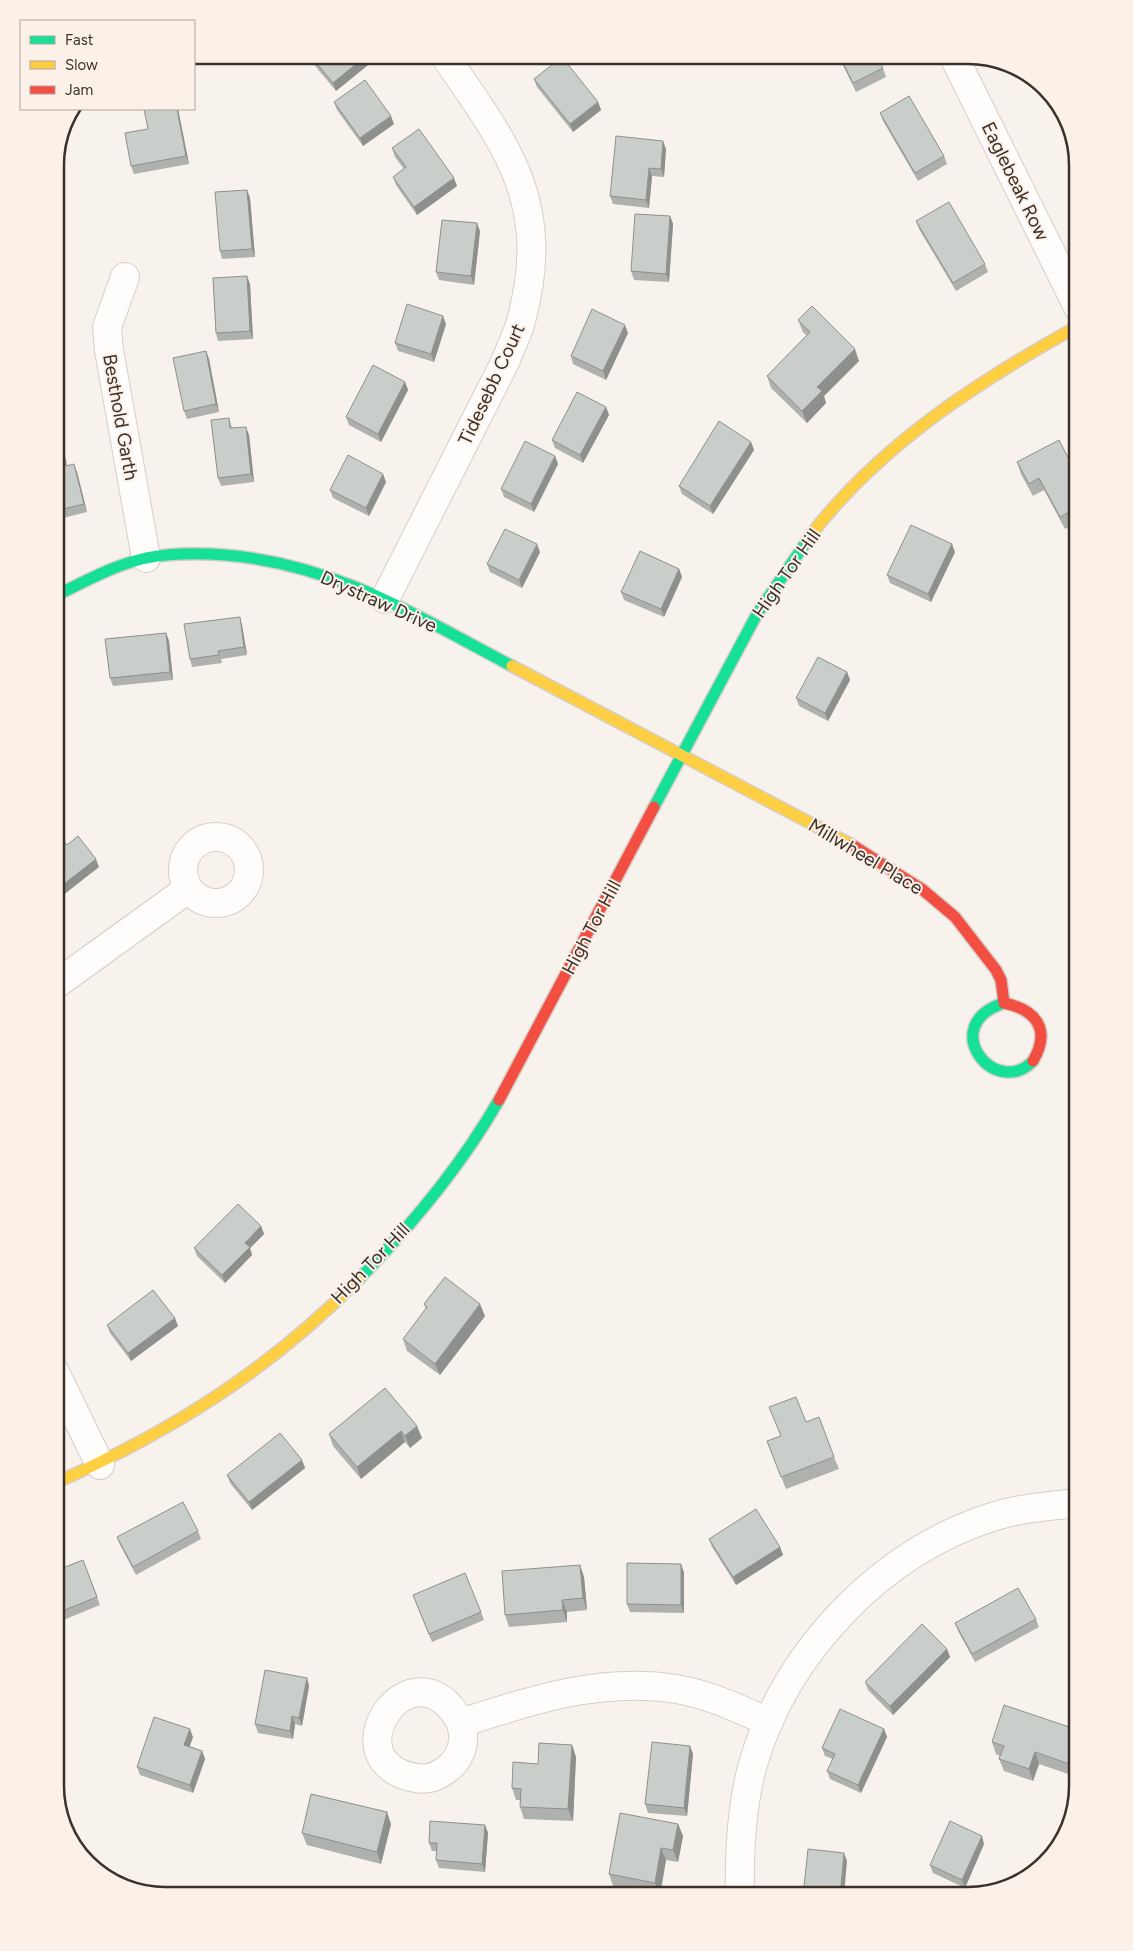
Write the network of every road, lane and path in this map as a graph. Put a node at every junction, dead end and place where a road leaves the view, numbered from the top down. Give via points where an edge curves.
1 (450, 64) edge
2 (958, 64) edge
3 (125, 277) dead end
4 (1069, 289) edge
5 (1069, 331) edge
6 (146, 558) junction
7 (64, 592) edge
8 (385, 599) junction
9 (681, 755) junction
10 (188, 889) dead end
11 (64, 979) edge
12 (1004, 1003) junction
13 (64, 1391) edge
14 (100, 1465) junction
15 (64, 1479) edge
16 (1069, 1504) edge
17 (769, 1722) junction
18 (461, 1723) dead end
19 (740, 1887) edge

1 - 8 street, Tidesebb Court via 483,112 520,177 533,242 530,279 522,319 506,360
2 - 4 street, Eaglebeak Row
3 - 6 street, Besthold Garth via 107,326
5 - 9 street, High Tor Hill via 958,396 856,482 816,528 773,587 734,652
6 - 7 street, Drystraw Drive
6 - 8 street, Drystraw Drive via 231,555 274,562 322,573
8 - 9 street, Drystraw Drive
9 - 12 street, Millwheel Place via 851,844 940,901 966,926 1000,976
9 - 14 street, High Tor Hill via 505,1089 471,1145 428,1202 372,1265 250,1374
10 - 11 street
12 - 12 street via 1020,1006 1034,1016 1042,1040 1037,1056 1025,1067 1012,1072 998,1072 982,1062 973,1046 972,1033 976,1021 986,1010
13 - 14 street
14 - 15 street, High Tor Hill
16 - 17 street via 993,1517 954,1532 885,1574 852,1602 821,1636 793,1677
17 - 18 street via 712,1698 677,1689 639,1685 593,1687 521,1703
17 - 19 street via 753,1765 744,1811

